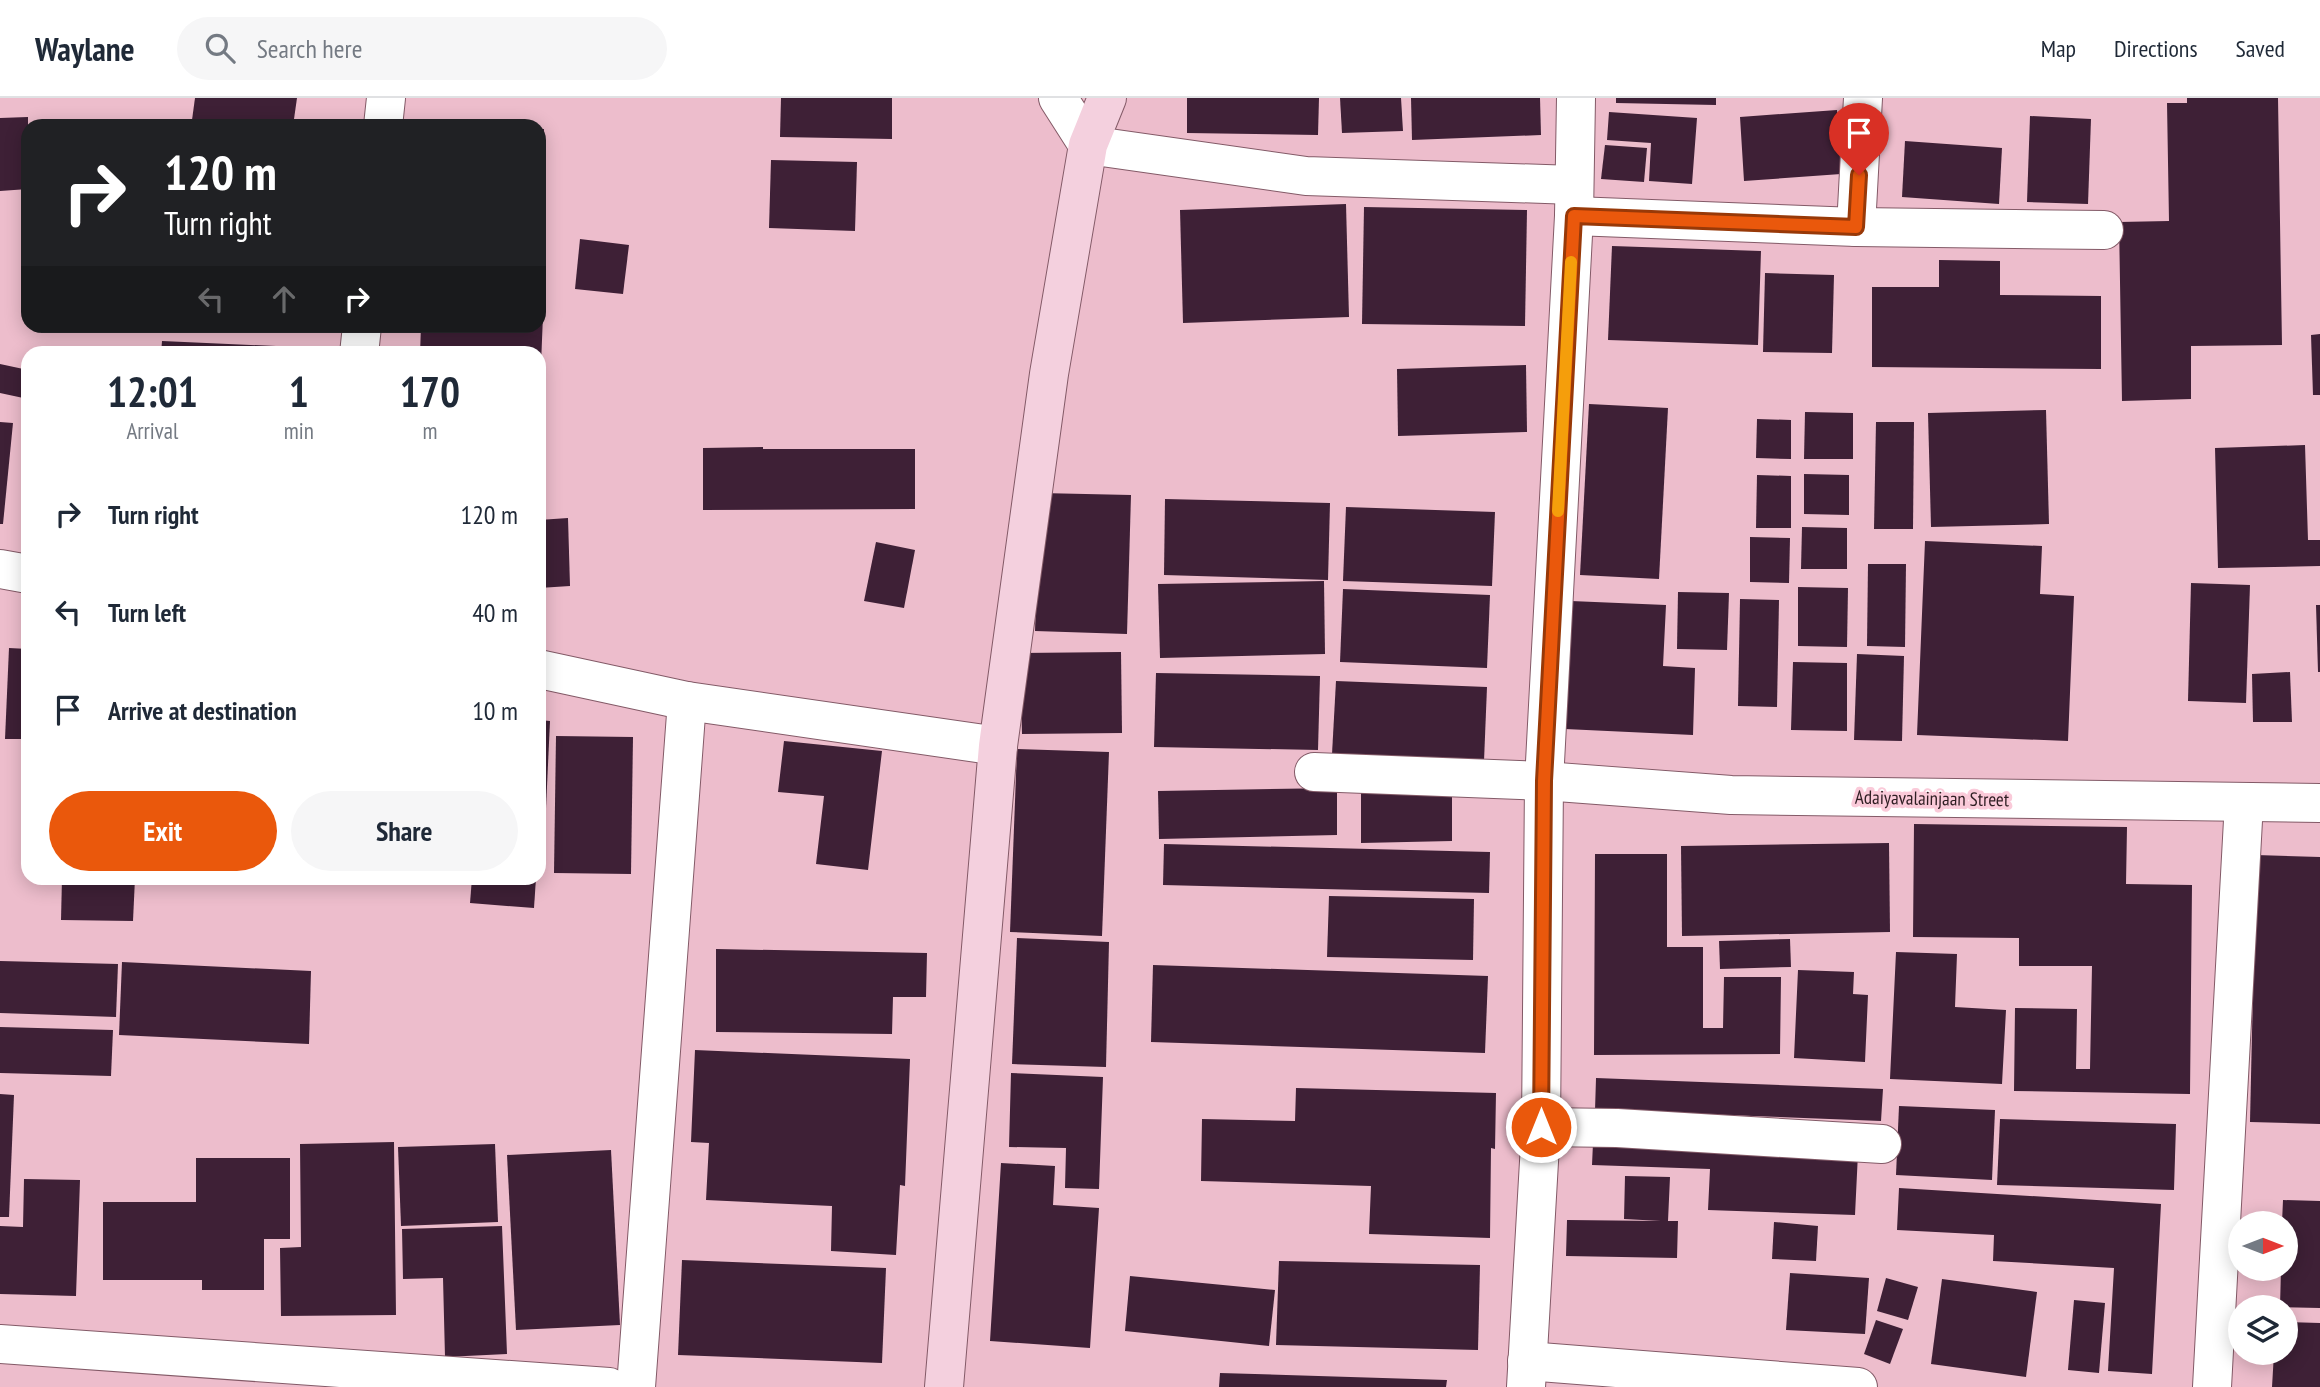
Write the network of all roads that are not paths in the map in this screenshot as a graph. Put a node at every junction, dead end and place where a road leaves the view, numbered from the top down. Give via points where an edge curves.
1 (386, 98) edge
2 (1058, 98) edge
3 (1107, 98) edge
4 (1576, 98) edge
5 (1863, 98) edge
6 (384, 119) edge
7 (1088, 145) junction
8 (1574, 200) junction
9 (1856, 227) junction
10 (2104, 230) dead end
11 (0, 569) edge
12 (21, 573) edge
13 (546, 671) edge
14 (687, 701) junction
15 (999, 746) junction
16 (1314, 772) dead end
17 (1544, 781) junction
18 (2244, 802) junction
19 (2320, 803) edge
20 (1541, 1127) junction
21 (1882, 1144) dead end
22 (0, 1344) edge
23 (1526, 1374) edge
24 (609, 1387) edge
25 (636, 1387) edge
26 (944, 1387) edge
27 (1858, 1387) edge
28 (2212, 1387) edge

1 - 6 street
2 - 7 street
3 - 7 main road
4 - 8 street
5 - 9 street
7 - 8 street via 1306,176
7 - 15 main road via 1049,374
8 - 9 street
8 - 17 street
9 - 10 street
11 - 12 street
13 - 14 street
14 - 15 street
14 - 25 street
15 - 26 main road
16 - 17 street, Adaiyavalainjaan Street
17 - 18 street, Adaiyavalainjaan Street via 1731,795
17 - 20 street
18 - 19 street, Adaiyavalainjaan Street
18 - 28 street
20 - 21 street
20 - 23 street
22 - 24 street
23 - 27 street

